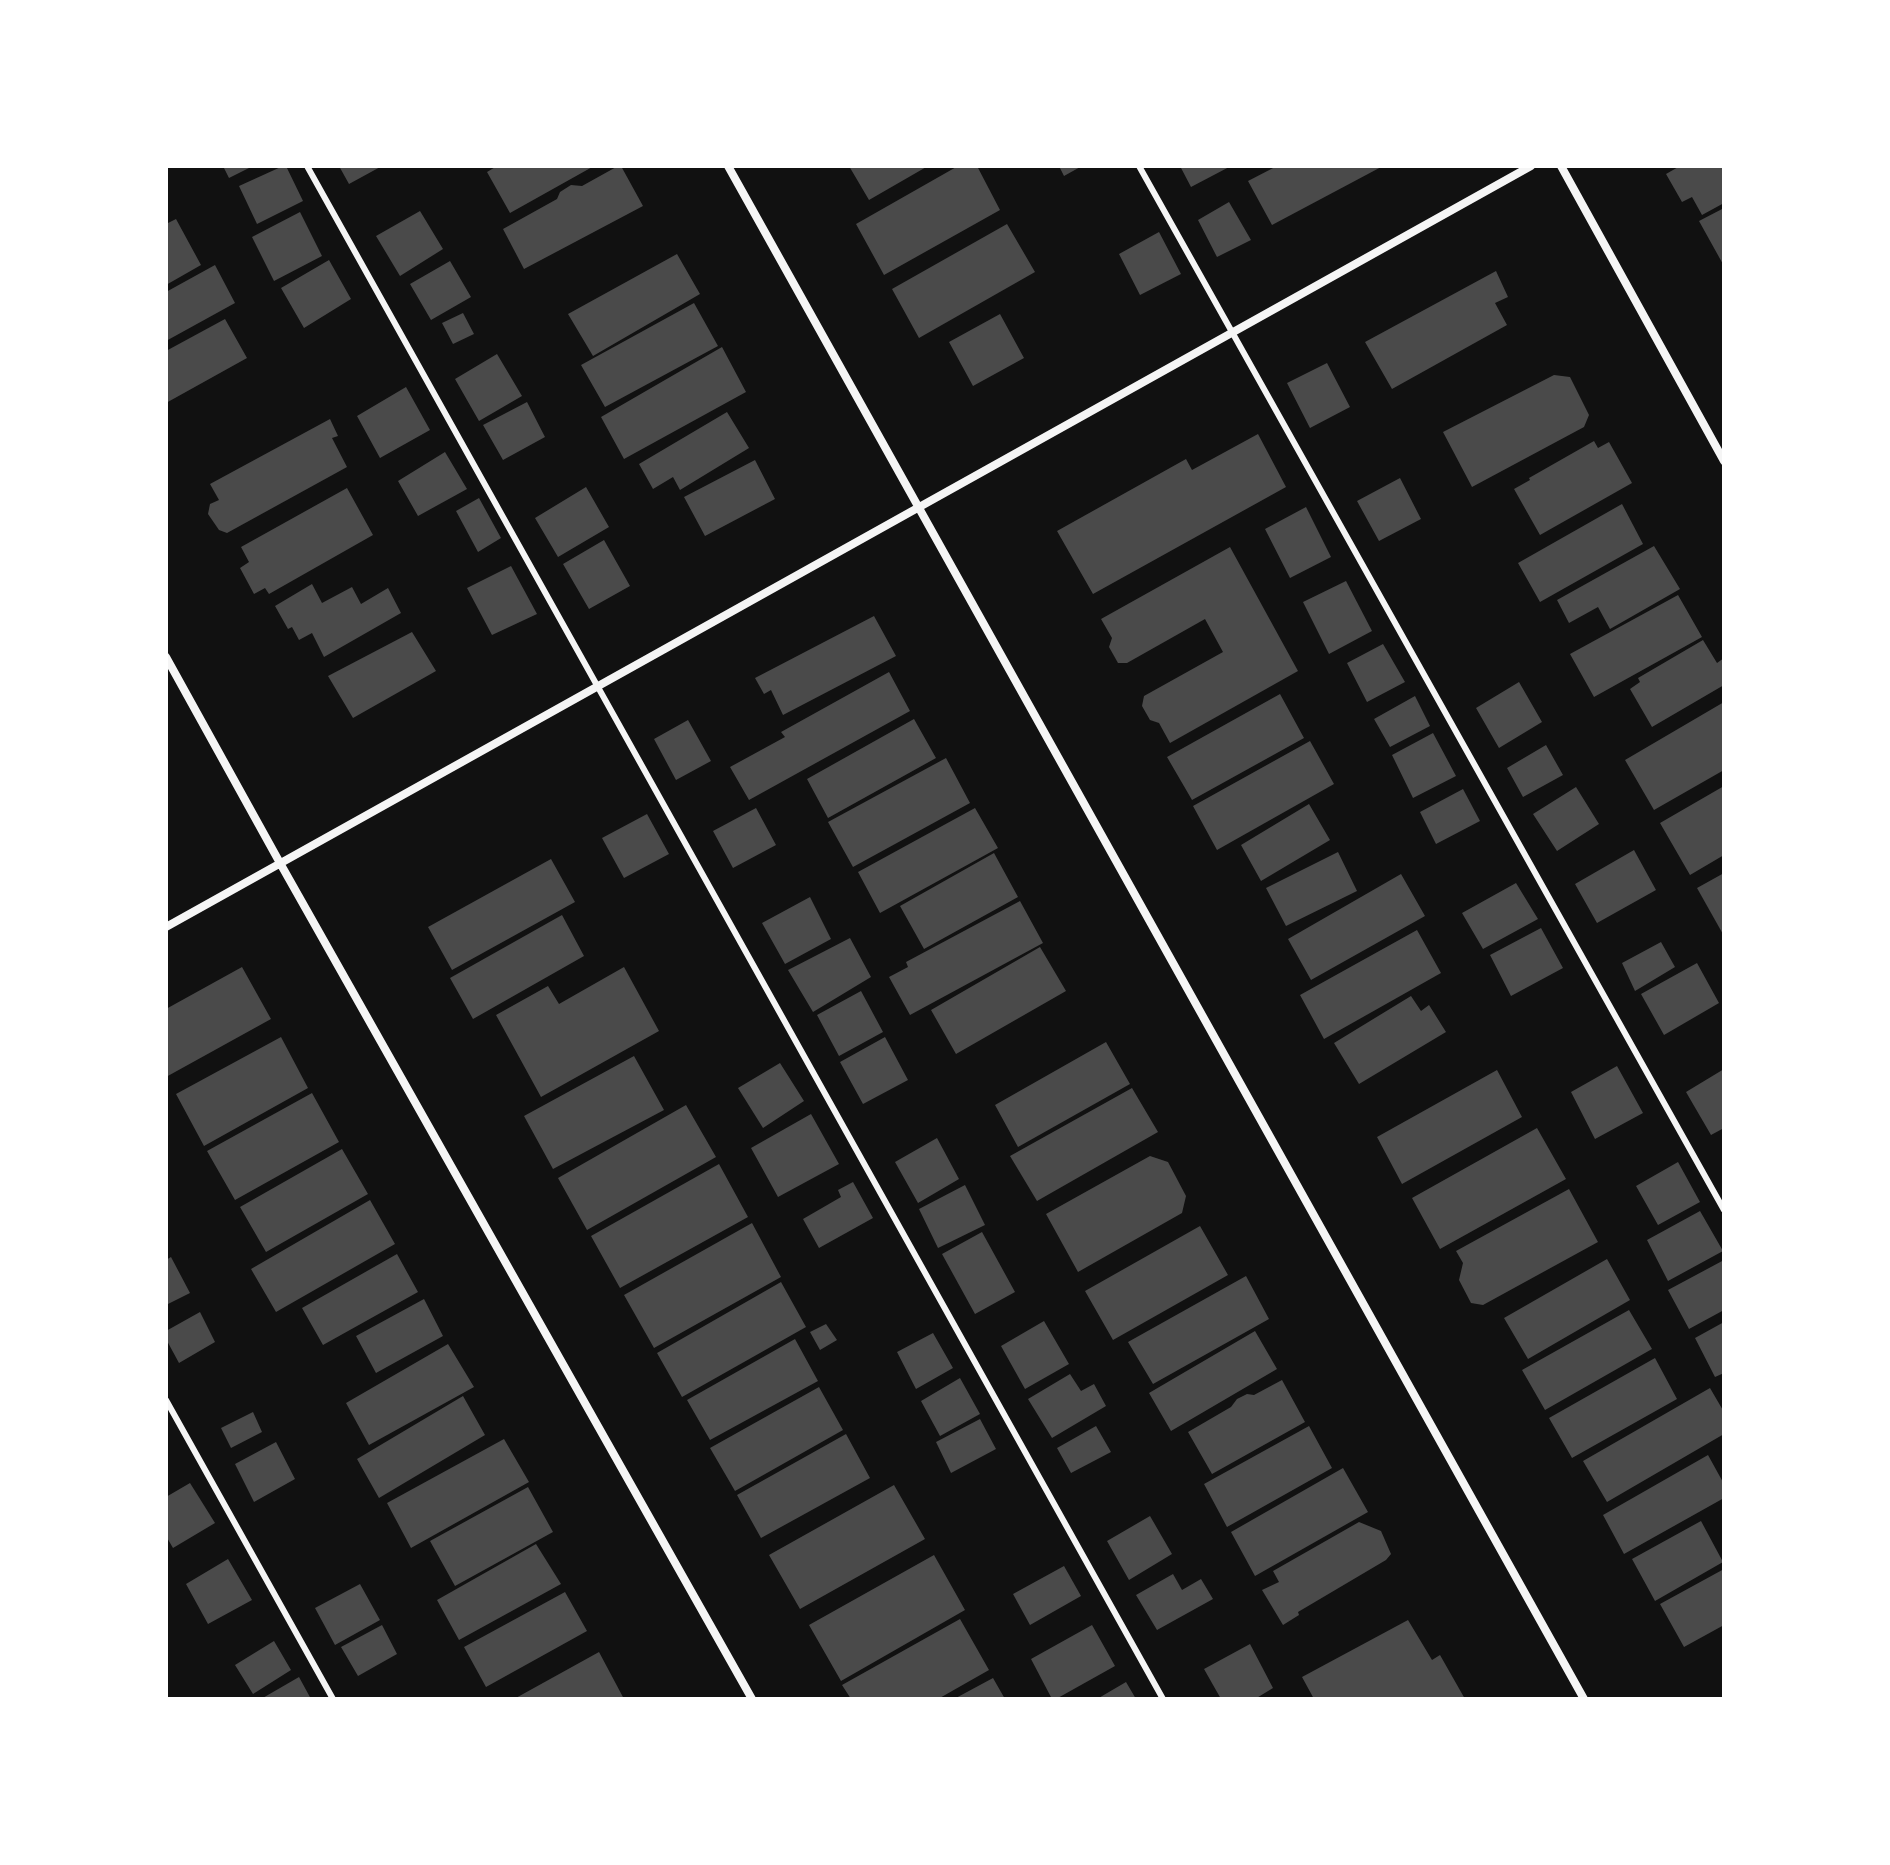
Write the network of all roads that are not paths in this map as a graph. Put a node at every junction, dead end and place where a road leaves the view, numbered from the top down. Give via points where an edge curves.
1 (307, 166) edge
2 (728, 166) edge
3 (1139, 166) edge
4 (1531, 166) edge
5 (1561, 166) edge
6 (1232, 333) junction
7 (1724, 461) edge
8 (919, 508) junction
9 (166, 657) edge
10 (598, 686) junction
11 (280, 863) junction
12 (166, 927) edge
13 (1724, 1210) edge
14 (166, 1400) edge
15 (333, 1699) edge
16 (752, 1699) edge
17 (1163, 1699) edge
18 (1584, 1699) edge

1 - 10 lane
2 - 8 street
3 - 6 lane
4 - 6 street
5 - 7 street
6 - 8 street
6 - 13 lane
8 - 10 street
8 - 18 street
9 - 11 street
10 - 11 street
10 - 17 lane
11 - 12 street
11 - 16 street
14 - 15 lane

